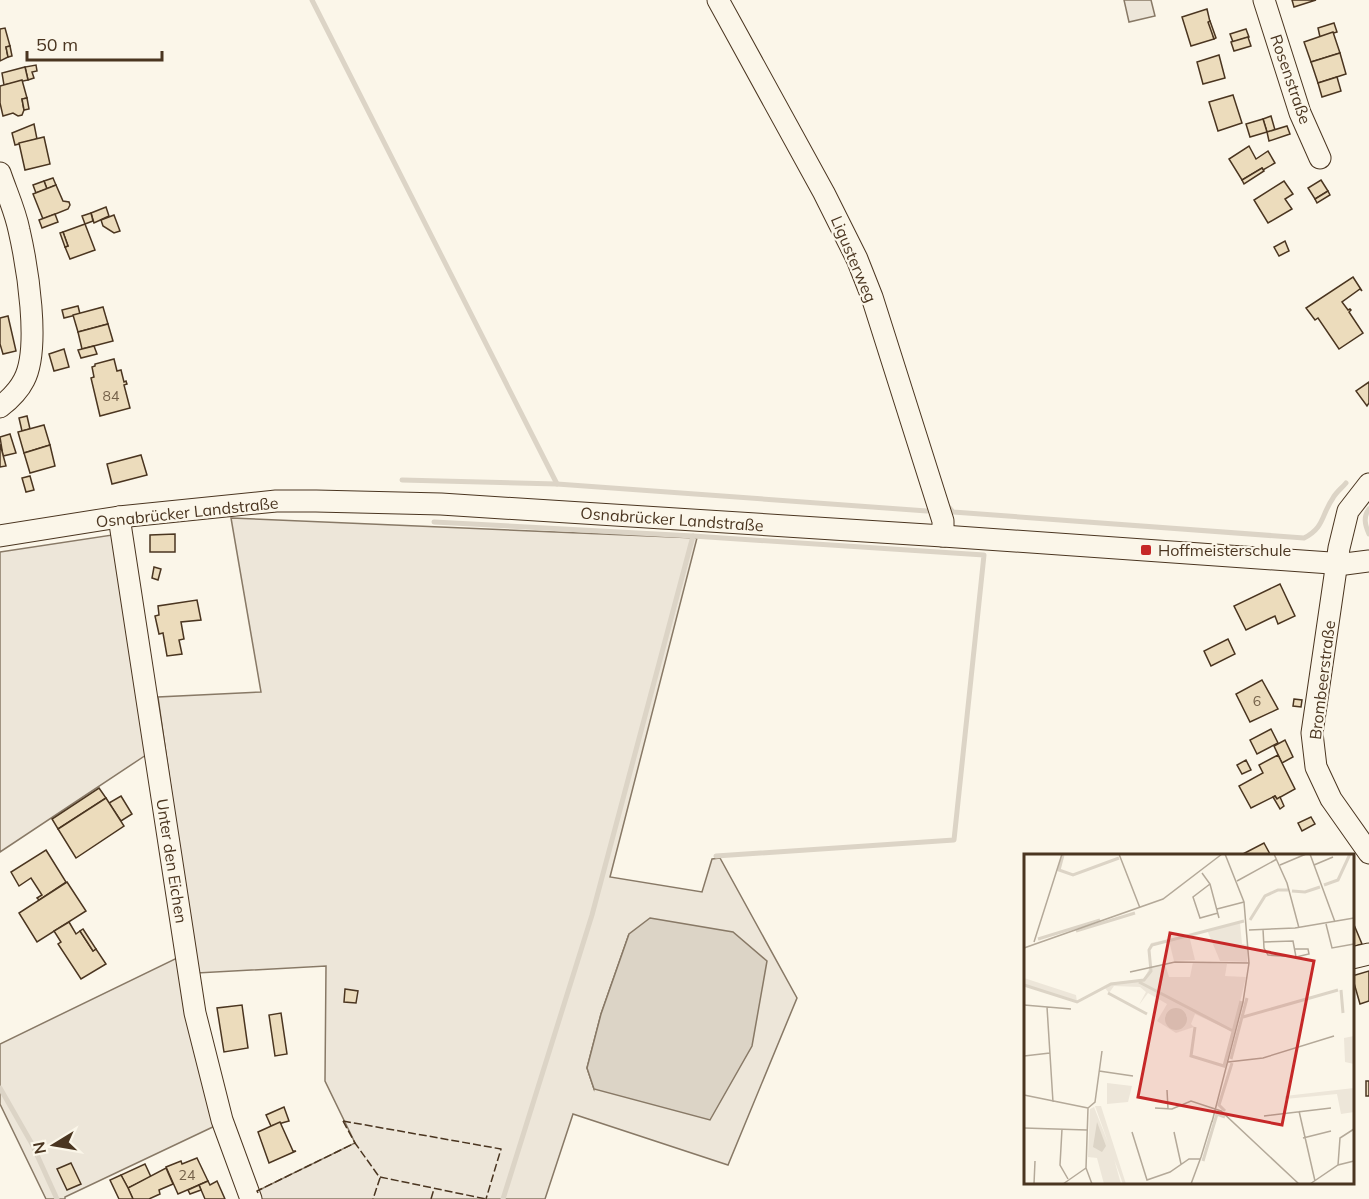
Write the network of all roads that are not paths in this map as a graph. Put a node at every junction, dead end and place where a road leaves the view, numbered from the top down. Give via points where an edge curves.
1 (718, 0) edge
2 (1264, 0) edge
3 (1320, 158) dead end
4 (0, 173) edge
5 (0, 407) edge
6 (1369, 484) edge
7 (119, 517) junction
8 (0, 536) edge
9 (943, 536) junction
10 (1369, 561) edge
11 (1341, 564) junction
12 (1369, 572) edge
13 (1369, 853) edge
14 (1369, 954) edge
15 (1354, 958) edge
16 (251, 1199) edge

1 - 9 street, Ligusterweg via 857,259 943,521
2 - 3 street, Rosenstraße via 1300,113
4 - 5 street via 19,228 30,303 32,352 25,379
6 - 11 street, Brombeerstraße via 1348,511
7 - 8 street, Osnabrücker Landstraße
7 - 9 street, Osnabrücker Landstraße via 276,501 316,501 441,504
7 - 16 street, Unter den Eichen via 195,1013 222,1120
9 - 11 street, Osnabrücker Landstraße
10 - 11 street, Osnabrücker Landstraße
11 - 12 street, Osnabrücker Landstraße
11 - 13 street, Brombeerstraße via 1312,734 1316,767 1331,799
14 - 15 street

